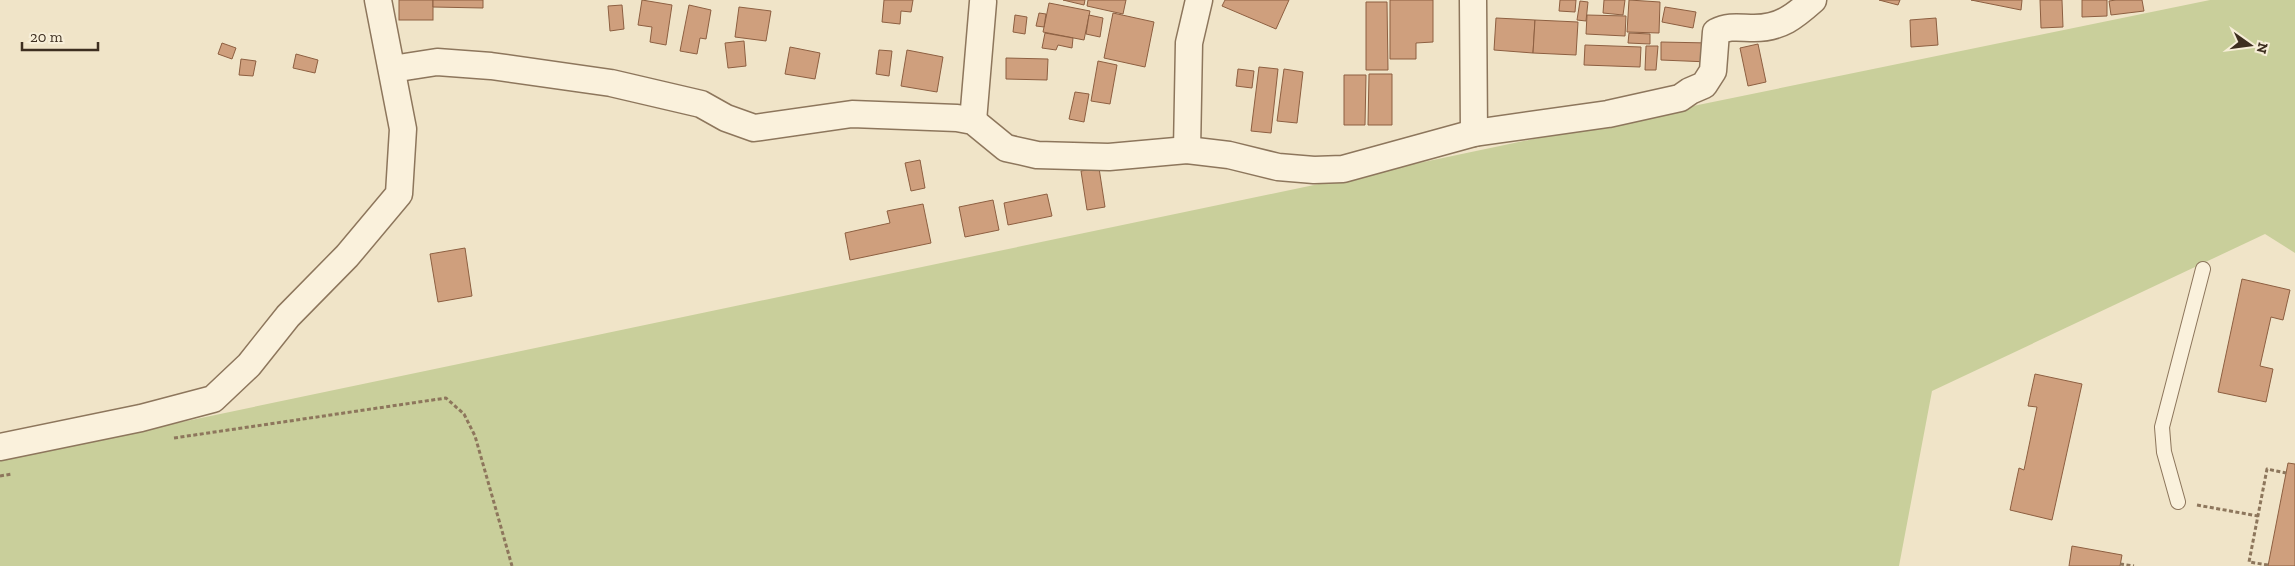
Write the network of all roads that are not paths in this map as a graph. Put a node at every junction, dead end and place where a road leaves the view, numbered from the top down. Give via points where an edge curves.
1 (378, 0) edge
2 (1198, 0) edge
3 (1473, 0) edge
4 (1813, 0) edge
5 (983, 2) dead end
6 (392, 69) junction
7 (973, 121) junction
8 (1474, 134) junction
9 (1187, 150) junction
10 (2203, 269) dead end
11 (0, 447) edge
12 (2178, 502) road end

1 - 6 street
2 - 9 street via 1189,43
3 - 8 street
4 - 8 street via 1790,20 1757,28 1725,27 1716,32 1713,72 1704,85 1680,98 1608,114
5 - 7 street
6 - 7 street via 436,62 491,66 611,84 701,104 754,128 852,114
6 - 11 street via 403,129 399,194 347,256 288,316 249,365 213,399 141,418
7 - 9 street via 1006,148 1037,155 1109,156
8 - 9 street via 1343,169 1278,167 1229,155
10 - 12 lane via 2162,427 2164,452

